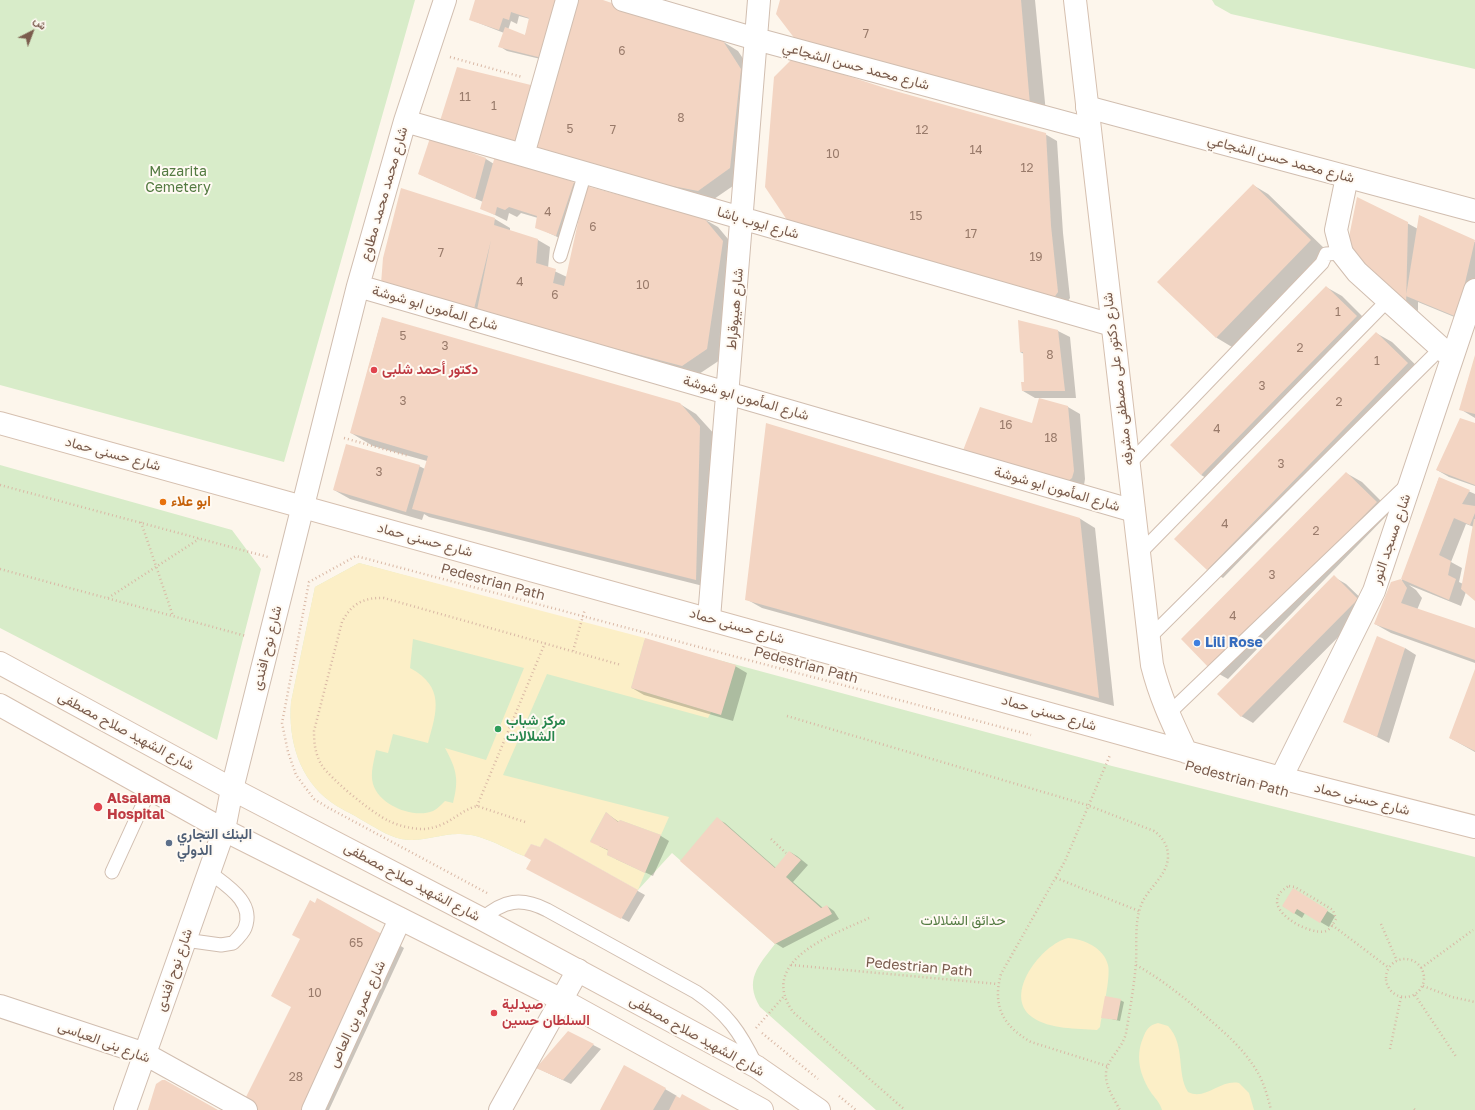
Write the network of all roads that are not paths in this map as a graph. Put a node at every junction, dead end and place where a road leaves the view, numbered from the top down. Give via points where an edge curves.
1 (445, 0) edge
2 (567, 0) edge
3 (623, 0) edge
4 (760, 0) edge
5 (1075, 0) edge
6 (756, 39) junction
7 (1087, 107) junction
8 (405, 121) junction
9 (1089, 129) junction
10 (523, 155) junction
11 (585, 173) junction
12 (1347, 177) junction
13 (1475, 211) edge
14 (742, 218) junction
15 (1342, 253) junction
16 (560, 256) dead end
17 (358, 286) junction
18 (1475, 290) edge
19 (1388, 300) junction
20 (1112, 325) junction
21 (1447, 353) junction
22 (728, 393) junction
23 (0, 423) edge
24 (1128, 465) junction
25 (1411, 481) junction
26 (302, 506) junction
27 (1134, 511) junction
28 (1139, 554) junction
29 (710, 618) junction
30 (1148, 639) junction
31 (0, 663) edge
32 (0, 704) edge
33 (1167, 715) junction
34 (1186, 752) junction
35 (1281, 778) junction
36 (232, 788) junction
37 (150, 789) junction
38 (1475, 827) edge
39 (224, 830) junction
40 (112, 872) dead end
41 (209, 872) junction
42 (400, 918) junction
43 (482, 919) junction
44 (185, 940) junction
45 (578, 970) junction
46 (562, 1000) junction
47 (0, 1006) edge
48 (144, 1054) junction
49 (757, 1067) junction
50 (752, 1107) edge
51 (126, 1110) edge
52 (246, 1110) edge
53 (313, 1110) edge
54 (500, 1110) edge
55 (819, 1110) edge

1 - 8 street, شارع محمد محمد مطاوع
2 - 10 street
3 - 6 street, شارع محمد حسن الشجاعي
4 - 6 street, شارع هيبوقراط
5 - 7 street, شارع دكتور على مصطفى مشرفه
6 - 9 street, شارع محمد حسن الشجاعي
6 - 14 street, شارع هيبوقراط
7 - 9 street, شارع دكتور على مصطفى مشرفه
7 - 12 street, شارع محمد حسن الشجاعي
8 - 10 street, شارع ايوب باشا
8 - 17 street, شارع محمد محمد مطاوع
9 - 20 street, شارع دكتور على مصطفى مشرفه
10 - 11 street, شارع ايوب باشا
11 - 14 street, شارع ايوب باشا
11 - 16 lane
12 - 13 street, شارع محمد حسن الشجاعي
12 - 15 street via 1336,230
14 - 20 street, شارع ايوب باشا
14 - 22 street, شارع هيبوقراط
15 - 19 street via 1357,272
15 - 24 lane via 1326,254 1322,263
17 - 22 street, شارع المأمون ابو شوشة
17 - 26 street, شارع محمد محمد مطاوع
18 - 21 street, شارع مسجد النور
19 - 21 street
19 - 28 lane
20 - 24 street, شارع دكتور على مصطفى مشرفه
21 - 25 street, شارع مسجد النور
21 - 30 lane
22 - 27 street, شارع المأمون ابو شوشة
22 - 29 street, شارع هيبوقراط
23 - 26 street, شارع حسنى حماد
24 - 27 street, شارع دكتور على مصطفى مشرفه
25 - 33 lane
25 - 35 street, شارع مسجد النور via 1374,590
26 - 29 street, شارع حسنى حماد
26 - 36 street, شارع نوح افندى
27 - 28 street, شارع دكتور على مصطفى مشرفه
28 - 30 street, شارع دكتور على مصطفى مشرفه
29 - 34 street, شارع حسنى حماد
30 - 33 street, شارع دكتور على مصطفى مشرفه via 1156,684
31 - 36 street, شارع الشهيد صلاح مصطفى
32 - 37 street
33 - 34 street, شارع دكتور على مصطفى مشرفه
34 - 35 street, شارع حسنى حماد
35 - 38 street, شارع حسنى حماد
36 - 39 street, شارع نوح افندى
36 - 43 street, شارع الشهيد صلاح مصطفى
37 - 39 street
37 - 40 lane
39 - 41 street, شارع نوح افندى
39 - 42 street
41 - 44 street, شارع نوح افندى
41 - 44 lane via 238,895 247,912 245,929 233,943 221,945
42 - 46 street
42 - 53 street, شارع عمرو بن العاص
43 - 45 street, شارع الشهيد صلاح مصطفى
43 - 49 lane via 507,903 534,904 547,910 713,1003 728,1017 740,1034
44 - 48 street, شارع نوح افندى
45 - 46 street
45 - 49 street, شارع الشهيد صلاح مصطفى
46 - 50 street
46 - 54 street
47 - 48 street, شارع بنى العباسى
48 - 51 street, شارع نوح افندى
48 - 52 street, شارع بنى العباسى
49 - 55 street, شارع الشهيد صلاح مصطفى

